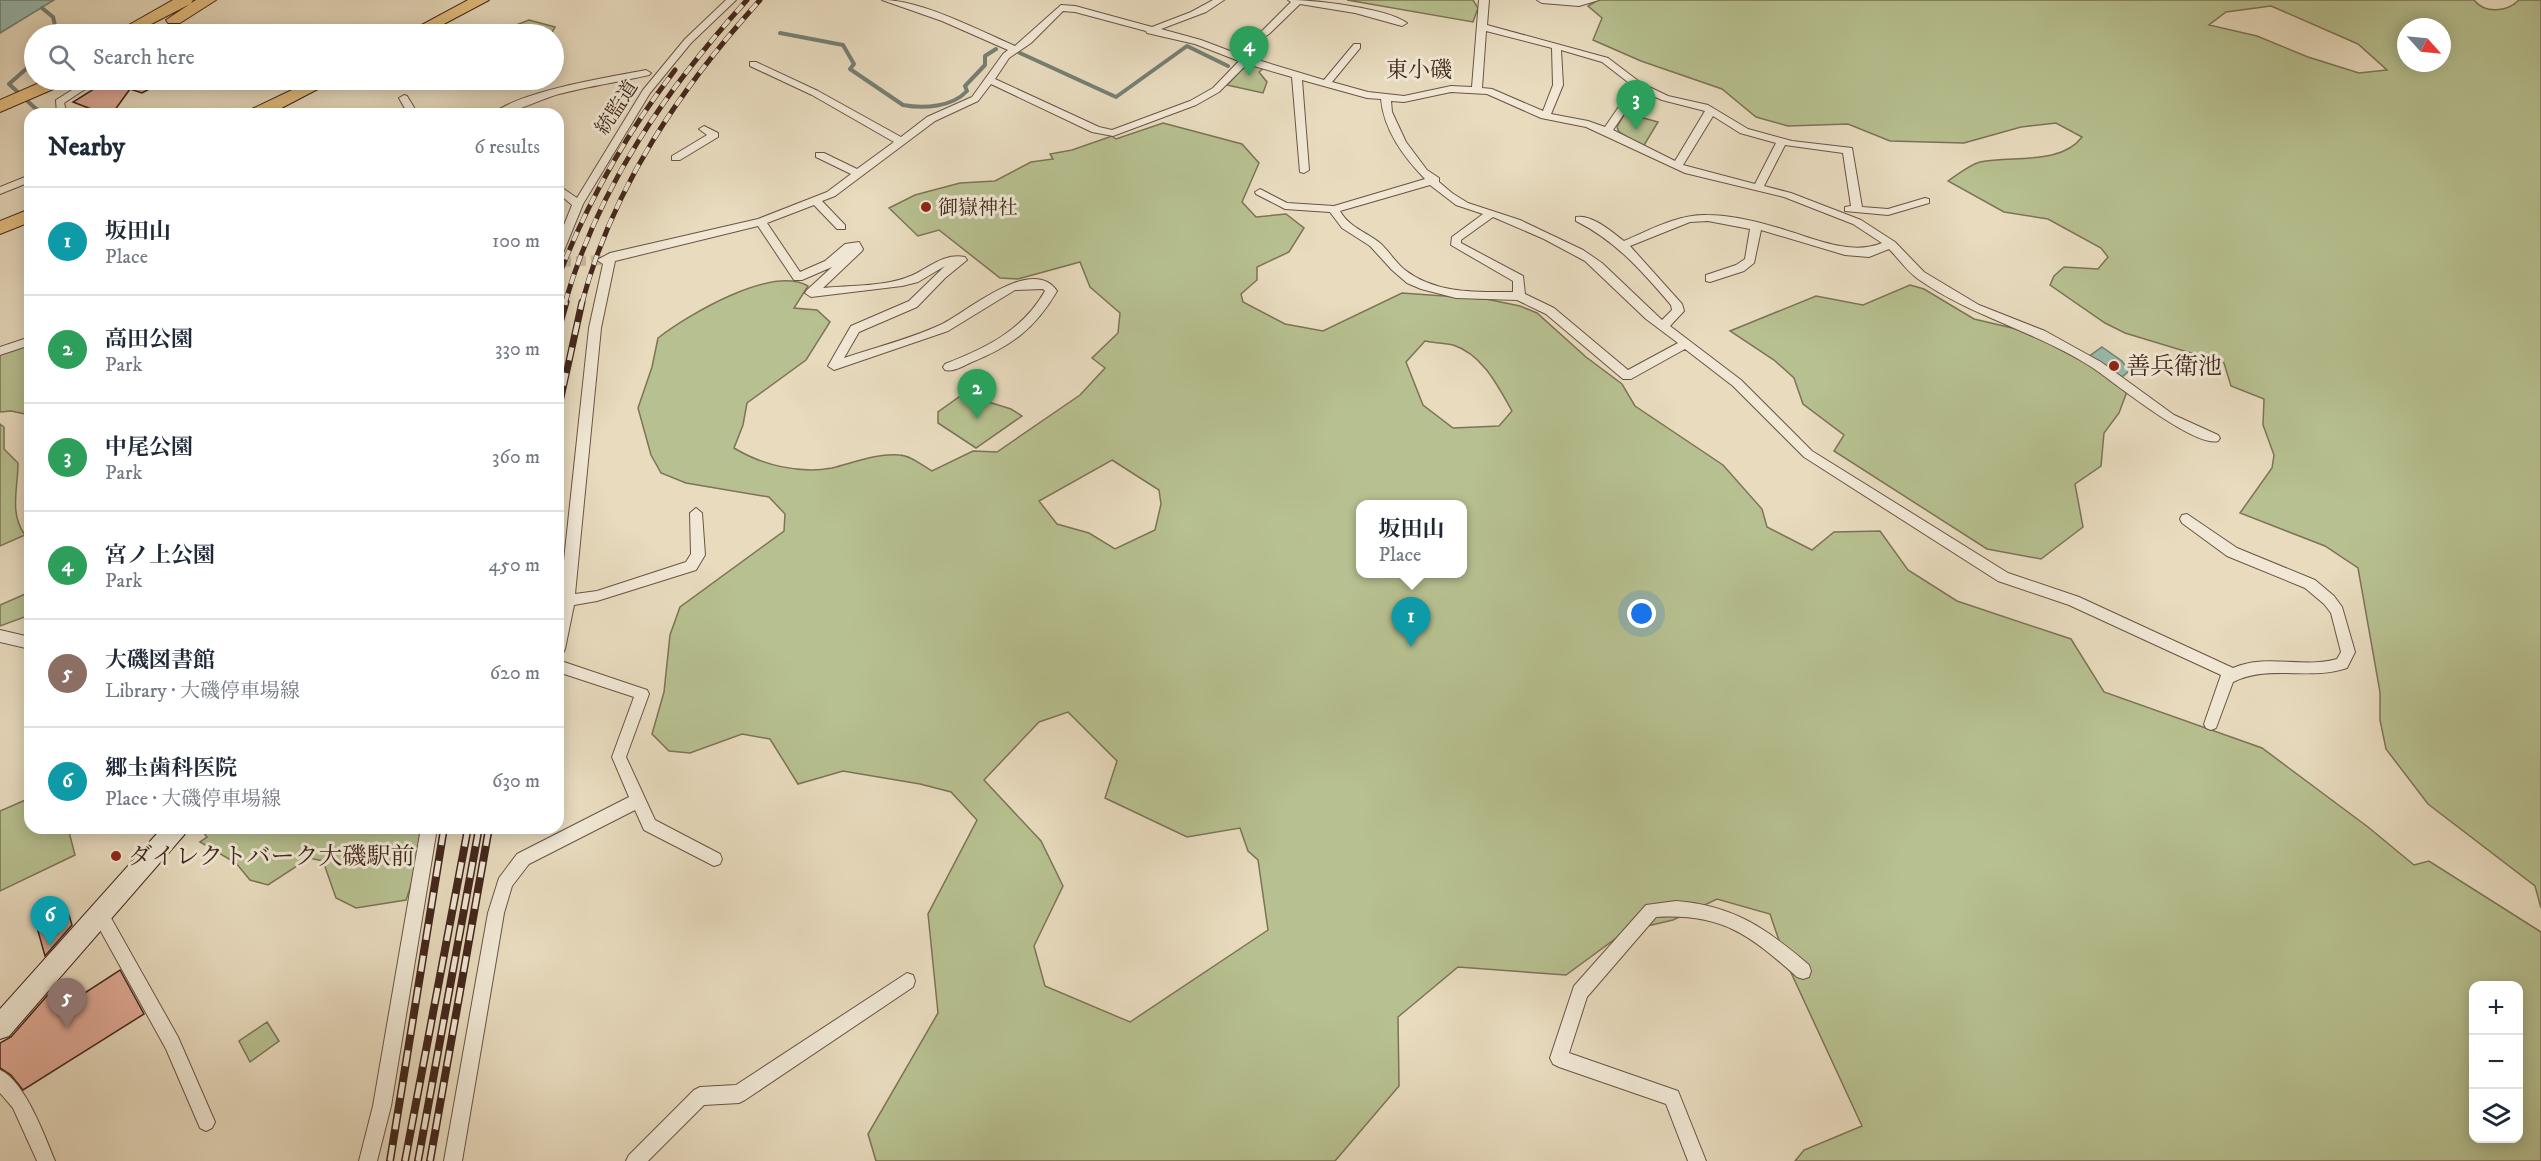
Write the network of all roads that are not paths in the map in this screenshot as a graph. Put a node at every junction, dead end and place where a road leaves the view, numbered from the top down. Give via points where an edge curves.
1 (185, 0) edge
2 (194, 0) edge
3 (208, 0) edge
4 (481, 0) edge
5 (731, 0) edge
6 (887, 0) edge
7 (1219, 0) edge
8 (1484, 0) edge
9 (1542, 0) edge
10 (1594, 0) edge
11 (1296, 1) edge
12 (1401, 23) dead end
13 (140, 24) edge
14 (151, 24) edge
15 (166, 24) edge
16 (433, 24) edge
17 (1483, 27) junction
18 (1150, 31) junction
19 (1357, 46) dead end
20 (1557, 46) junction
21 (1014, 49) junction
22 (1231, 55) junction
23 (1245, 61) junction
24 (753, 64) dead end
25 (646, 73) dead end
26 (1298, 76) junction
27 (990, 81) junction
28 (1326, 84) junction
29 (24, 85) edge
30 (1638, 85) junction
31 (24, 89) edge
32 (1477, 89) junction
33 (28, 90) edge
34 (77, 90) edge
35 (305, 90) edge
36 (0, 91) edge
37 (404, 98) dead end
38 (1386, 99) junction
39 (0, 100) edge
40 (59, 108) edge
41 (268, 108) edge
42 (410, 108) edge
43 (510, 108) edge
44 (0, 110) edge
45 (1710, 112) junction
46 (1545, 116) junction
47 (704, 129) dead end
48 (1607, 131) junction
49 (902, 142) junction
50 (1782, 142) junction
51 (820, 155) dead end
52 (676, 158) dead end
53 (1677, 165) junction
54 (1304, 170) dead end
55 (858, 174) junction
56 (1435, 180) junction
57 (24, 181) edge
58 (1759, 186) junction
59 (0, 191) edge
60 (1260, 192) dead end
61 (564, 193) edge
62 (816, 201) junction
63 (1925, 201) dead end
64 (578, 204) junction
65 (1816, 207) junction
66 (1334, 209) junction
67 (1857, 209) junction
68 (1491, 213) junction
69 (24, 218) edge
70 (1580, 219) dead end
71 (761, 222) junction
72 (1756, 226) junction
73 (841, 227) dead end
74 (0, 228) edge
75 (1625, 244) junction
76 (1891, 244) junction
77 (564, 245) edge
78 (1710, 278) dead end
79 (1519, 296) junction
80 (1664, 325) junction
81 (24, 343) edge
82 (1686, 343) junction
83 (0, 351) edge
84 (949, 367) dead end
85 (2214, 438) dead end
86 (696, 513) dead end
87 (2187, 519) dead end
88 (568, 601) junction
89 (564, 620) edge
90 (0, 636) edge
91 (24, 642) edge
92 (564, 668) edge
93 (2232, 675) junction
94 (2211, 724) dead end
95 (637, 801) junction
96 (171, 834) edge
97 (428, 834) edge
98 (714, 859) dead end
99 (100, 914) junction
100 (1803, 971) dead end
101 (908, 981) dead end
102 (0, 1027) edge
103 (0, 1079) edge
104 (206, 1122) dead end
105 (46, 1161) edge
106 (368, 1161) edge
107 (453, 1161) edge
108 (635, 1161) edge
109 (1697, 1161) edge

1 - 13 highway
2 - 14 highway
3 - 15 highway
4 - 16 highway
5 - 64 street, 統監道 via 688,41 646,92
6 - 21 street via 945,19
7 - 18 street via 1195,15
8 - 17 street
9 - 10 street
11 - 12 street via 1340,6
11 - 22 street via 1266,32
17 - 20 street
17 - 32 street
18 - 21 street via 1061,6 1028,41
18 - 22 street via 1198,42
19 - 28 street
20 - 30 street via 1605,60
20 - 46 street via 1553,59 1559,72 1558,90
21 - 27 street
22 - 23 street
23 - 26 street
23 - 27 street via 1215,90 1193,103 1113,133 1096,130
24 - 49 street via 815,93
25 - 43 street via 555,93
26 - 28 street
26 - 54 street
27 - 49 street via 975,99 931,119
28 - 38 street
29 - 36 highway
30 - 45 street
30 - 48 street
31 - 39 highway
32 - 38 street
32 - 46 street
33 - 44 highway
34 - 40 street via 62,99
35 - 41 highway
37 - 42 street
38 - 56 street via 1385,112 1400,144
45 - 50 street via 1744,131
45 - 53 street
46 - 48 street
47 - 52 street via 714,135
48 - 53 street
49 - 55 street
50 - 58 street
50 - 67 street via 1848,150
51 - 55 street
53 - 58 street via 1702,175
55 - 62 street
56 - 66 street
56 - 68 street via 1460,203
57 - 59 street
58 - 65 street
60 - 66 street via 1285,206
61 - 64 street
62 - 71 street
62 - 73 street
63 - 67 street via 1888,212
64 - 77 street, 統監道
65 - 67 street
65 - 76 street via 1857,222
66 - 79 street via 1339,222 1376,246 1399,272 1427,287 1459,294
68 - 79 street via 1455,243 1519,279
68 - 80 street via 1579,252
69 - 74 highway
70 - 75 street
71 - 84 street via 798,277 829,264 852,240 858,249 811,293 898,284 949,261 960,260 913,304 855,329 834,366 944,328 1012,286 1038,284 1049,288 1040,313 1022,330 983,354
71 - 88 street via 607,258 595,328
72 - 75 street via 1720,218 1688,219
72 - 76 street via 1845,251 1869,253
72 - 78 street via 1750,260 1740,268
75 - 80 street via 1676,304 1678,312
76 - 85 street via 1920,275 1975,308 2041,334 2097,365 2170,418
79 - 82 street via 1550,311 1627,376
80 - 82 street
81 - 83 street
82 - 93 street via 1737,383 1808,454 2003,577 2074,601
86 - 88 street via 698,555 691,566 597,596
87 - 93 street via 2232,552 2310,584 2337,611 2343,630 2348,652 2342,664 2326,670 2257,665
88 - 89 street
90 - 91 street
92 - 95 street via 642,694 619,757
93 - 94 street via 2227,678
95 - 98 street via 649,825
95 - 107 street via 523,859 505,883 496,913
96 - 99 main road
97 - 106 street via 380,1116
99 - 102 main road
99 - 104 street via 172,1043
100 - 109 street via 1749,926 1728,917 1676,907 1652,910 1580,992 1559,1058 1672,1097
101 - 108 street via 739,1094 700,1096
103 - 105 street via 18,1102

